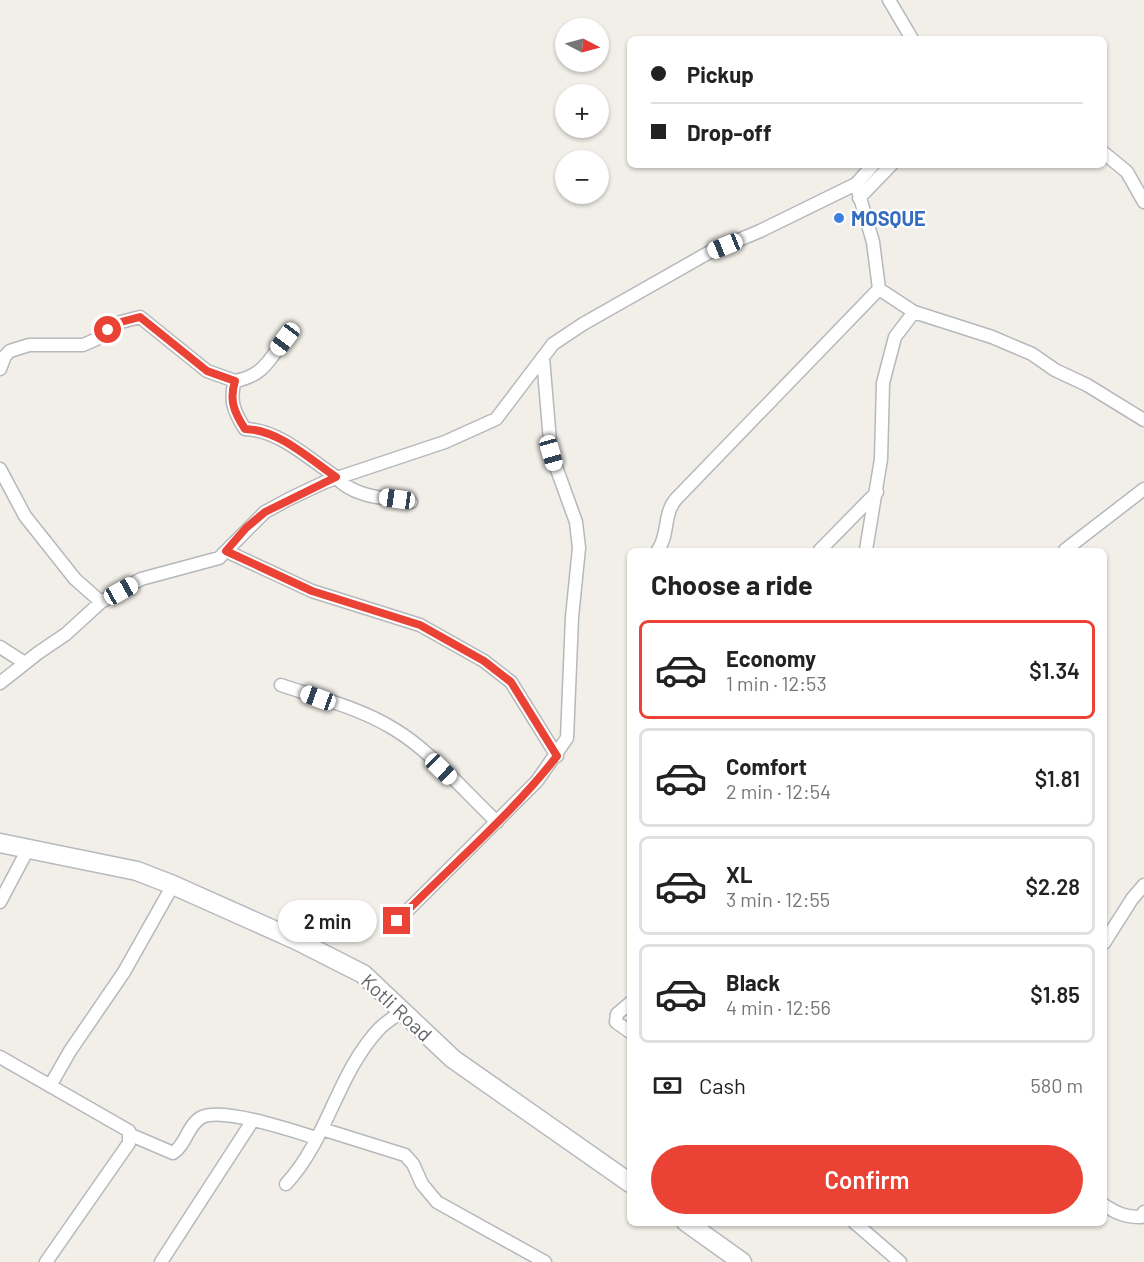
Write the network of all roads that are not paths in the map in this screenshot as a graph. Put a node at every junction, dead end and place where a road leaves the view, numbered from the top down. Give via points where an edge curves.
1 (889, 0) edge
2 (910, 36) edge
3 (1107, 155) edge
4 (870, 168) edge
5 (888, 168) edge
6 (856, 184) junction
7 (859, 198) junction
8 (1144, 202) edge
9 (879, 289) junction
10 (914, 312) junction
11 (285, 339) dead end
12 (543, 358) junction
13 (0, 369) edge
14 (235, 381) junction
15 (1144, 420) edge
16 (0, 469) edge
17 (336, 477) junction
18 (1144, 489) edge
19 (877, 492) junction
20 (411, 502) dead end
21 (659, 548) edge
22 (822, 548) edge
23 (866, 548) edge
24 (1068, 548) edge
25 (226, 551) junction
26 (101, 602) junction
27 (0, 647) edge
28 (25, 663) junction
29 (0, 683) edge
30 (281, 685) dead end
31 (557, 756) junction
32 (497, 822) junction
33 (0, 843) edge
34 (28, 849) junction
35 (174, 885) junction
36 (1144, 885) edge
37 (0, 902) edge
38 (397, 921) dead end
39 (1107, 938) edge
40 (627, 1006) edge
41 (402, 1011) junction
42 (627, 1030) edge
43 (0, 1057) edge
44 (50, 1086) junction
45 (253, 1120) junction
46 (131, 1134) junction
47 (319, 1134) junction
48 (627, 1182) edge
49 (286, 1184) dead end
50 (1107, 1207) edge
51 (1144, 1212) edge
52 (692, 1226) edge
53 (859, 1226) edge
54 (46, 1262) edge
55 (161, 1262) edge
56 (545, 1262) edge
57 (742, 1262) edge
58 (900, 1262) edge

1 - 2 street
3 - 8 street via 1127,172
4 - 6 street
5 - 7 street
6 - 7 street
6 - 12 street via 708,253 583,324 553,344
7 - 9 street via 873,242
9 - 10 street
9 - 21 street via 670,506
10 - 15 street via 1032,354
10 - 19 street via 895,337 883,383
11 - 14 street via 260,372
12 - 17 street via 496,419 445,442
12 - 31 street via 551,453 576,522 579,548 567,738
13 - 14 street via 10,351 29,345 83,345 117,323 140,317 207,371
14 - 17 street via 231,394 234,409 245,429 260,429 283,439
16 - 26 street via 25,516 75,579
17 - 20 street via 356,492
17 - 25 street via 265,512
18 - 24 street
19 - 22 street
19 - 23 street
25 - 26 street via 200,565 141,579
25 - 31 street via 312,591 420,625 484,661 511,682
26 - 28 street via 66,634
27 - 28 street
28 - 29 street
30 - 32 street via 395,729
31 - 32 street
32 - 38 street
33 - 34 main road, Kotli Road
34 - 35 main road, Kotli Road via 137,871
34 - 37 street
35 - 41 main road, Kotli Road via 363,974
35 - 44 street via 124,972
36 - 39 street
40 - 42 street via 617,1014 616,1022
41 - 47 street via 381,1028 352,1067
41 - 48 main road, Kotli Road via 453,1059
43 - 44 street
44 - 46 street
45 - 46 street via 201,1117 173,1153
45 - 47 street
45 - 55 street
46 - 54 street via 129,1143
47 - 49 street
47 - 56 street via 405,1155 437,1202
50 - 51 street via 1130,1217
52 - 57 main road
53 - 58 street

